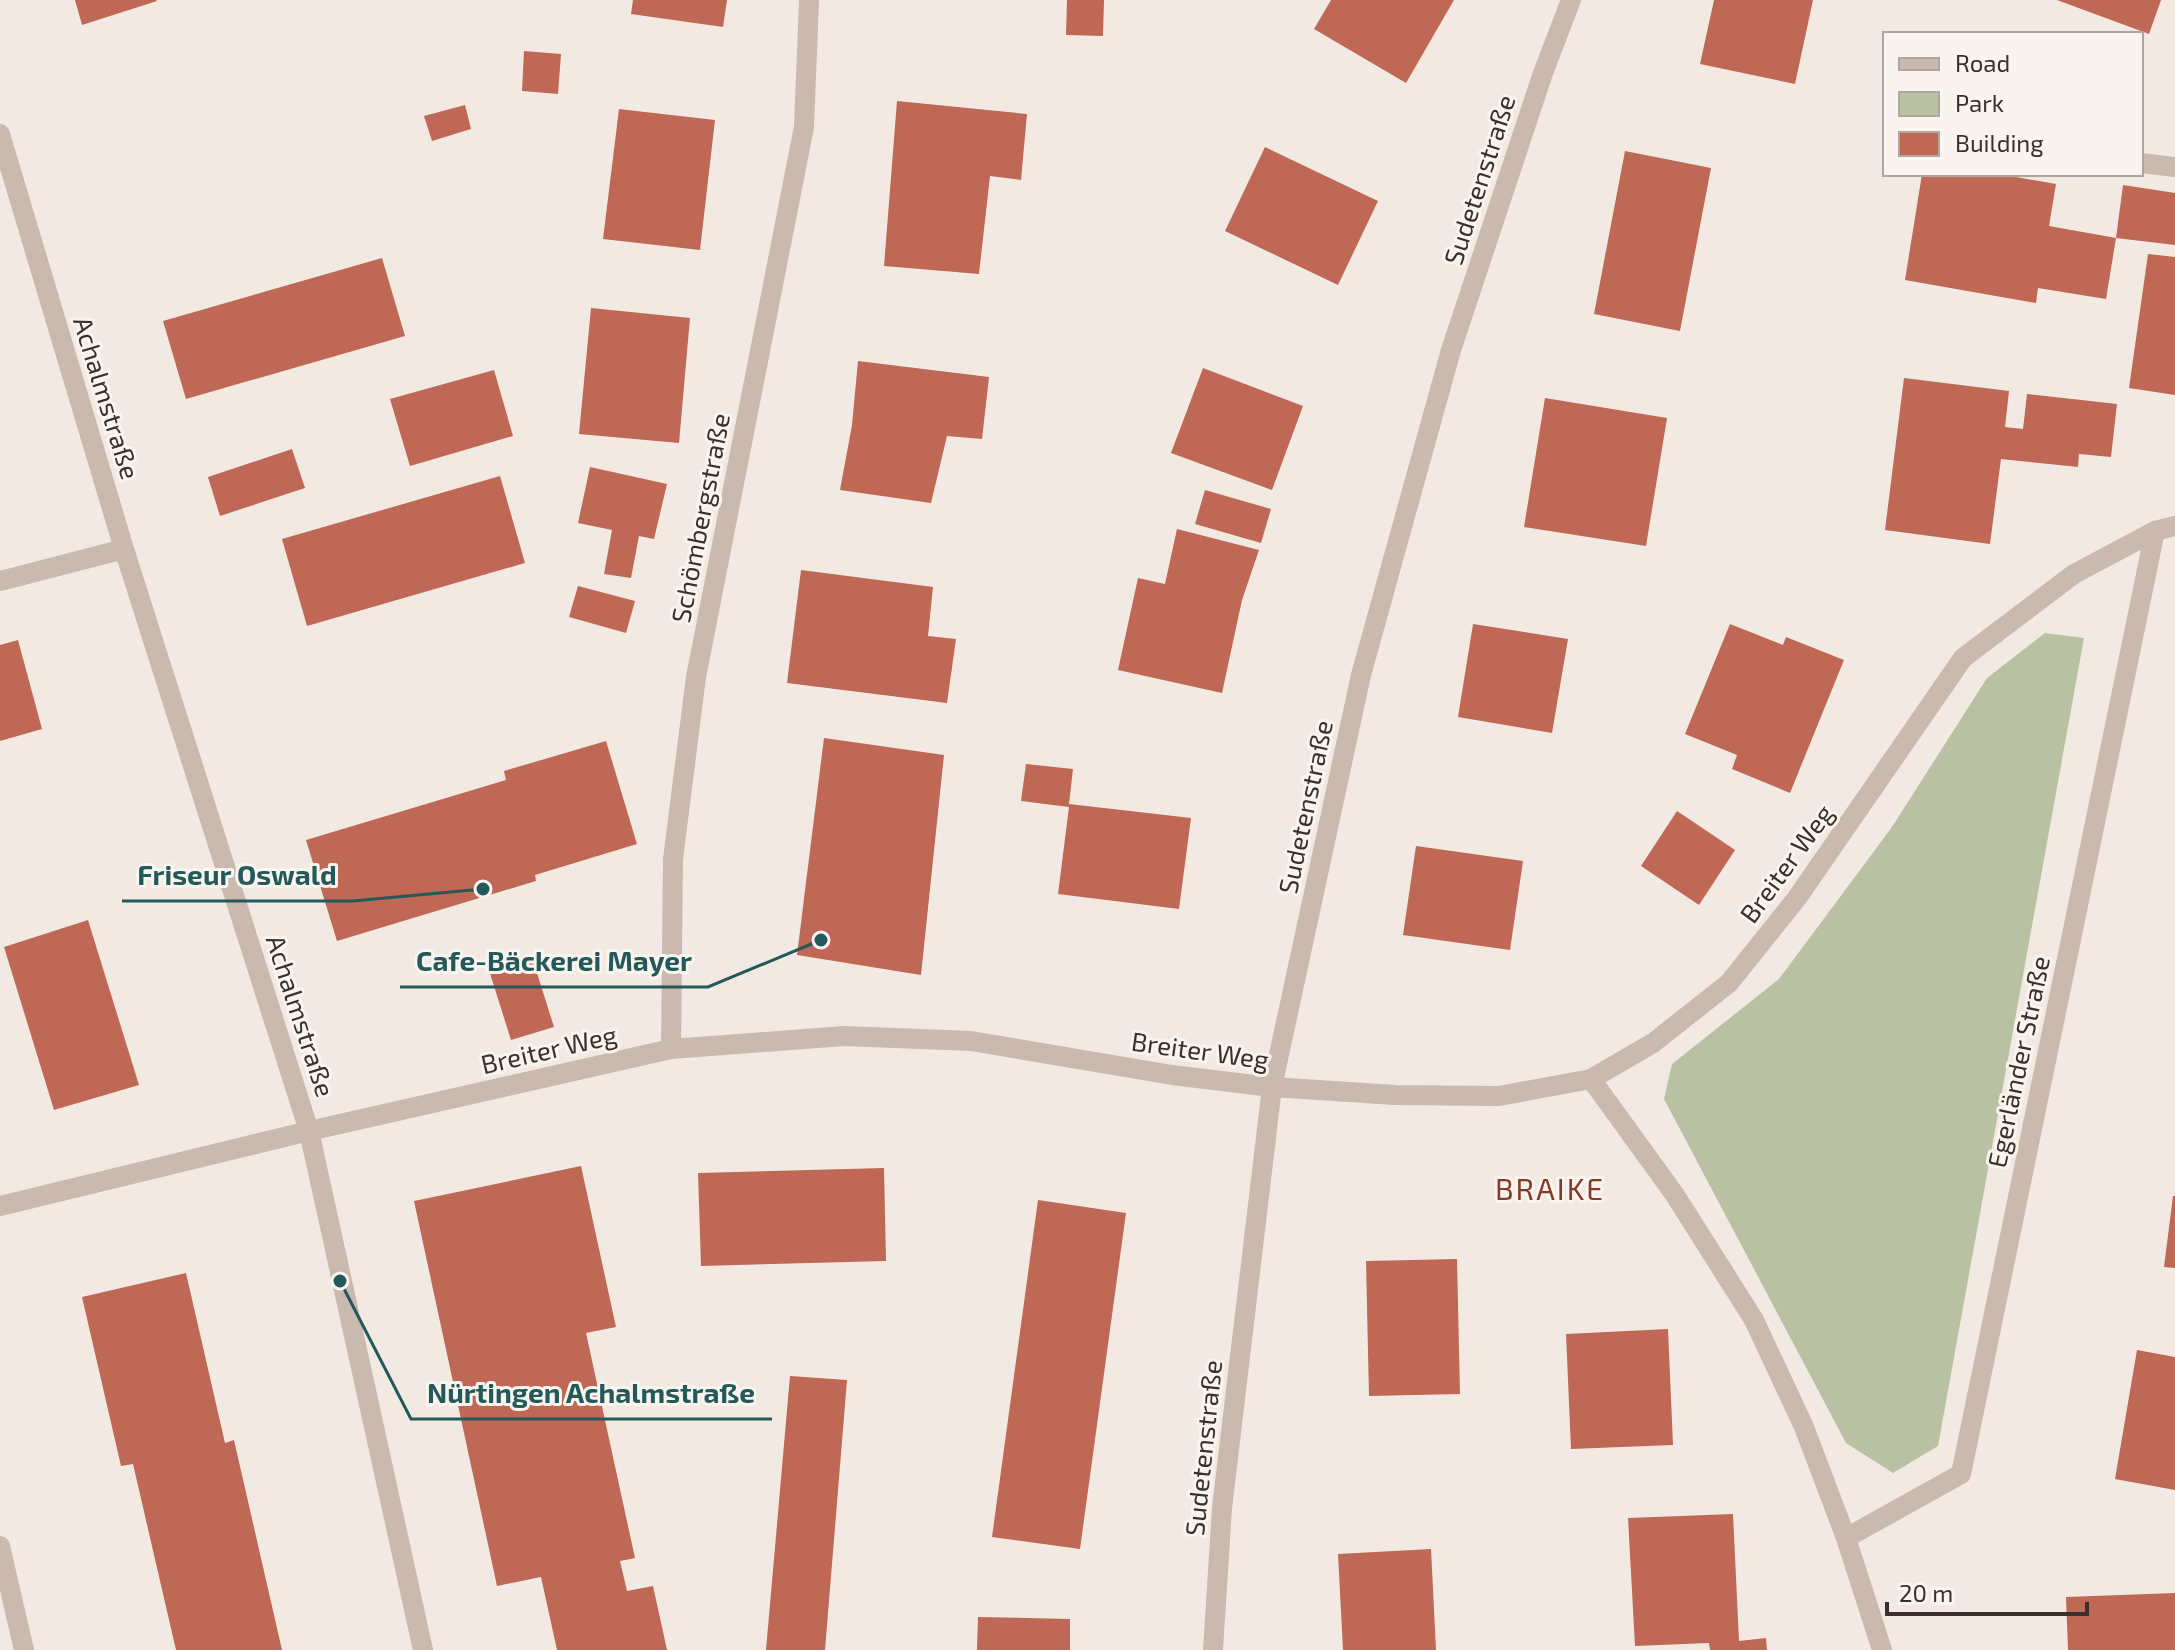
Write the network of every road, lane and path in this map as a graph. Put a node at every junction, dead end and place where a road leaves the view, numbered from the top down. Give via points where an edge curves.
1 (809, 0) edge
2 (1571, 0) edge
3 (0, 134) edge
4 (2143, 163) edge
5 (2175, 167) edge
6 (2165, 529) edge
7 (124, 549) junction
8 (0, 581) edge
9 (671, 1049) junction
10 (1591, 1079) junction
11 (1272, 1087) junction
12 (309, 1131) junction
13 (0, 1206) edge
14 (1846, 1538) junction
15 (0, 1546) edge
16 (24, 1650) edge
17 (423, 1650) edge
18 (1213, 1650) edge
19 (1882, 1650) edge

1 - 9 street, Schömbergstraße via 804,127 694,692 673,859
2 - 11 street, Sudetenstraße via 1451,350 1365,660
3 - 7 street, Achalmstraße
4 - 5 street
6 - 10 street, Breiter Weg via 2074,574 1963,658 1797,898 1729,983 1653,1043
6 - 14 street, Egerländer Straße via 1961,1474
7 - 8 street
7 - 12 street, Achalmstraße
9 - 11 street, Breiter Weg via 844,1036 971,1041
9 - 12 street, Breiter Weg
10 - 11 street, Breiter Weg via 1499,1096
10 - 14 street via 1675,1195 1754,1320 1804,1427
11 - 18 street, Sudetenstraße via 1222,1508
12 - 13 street, Breiter Weg
12 - 17 street, Achalmstraße
14 - 19 street
15 - 16 street

